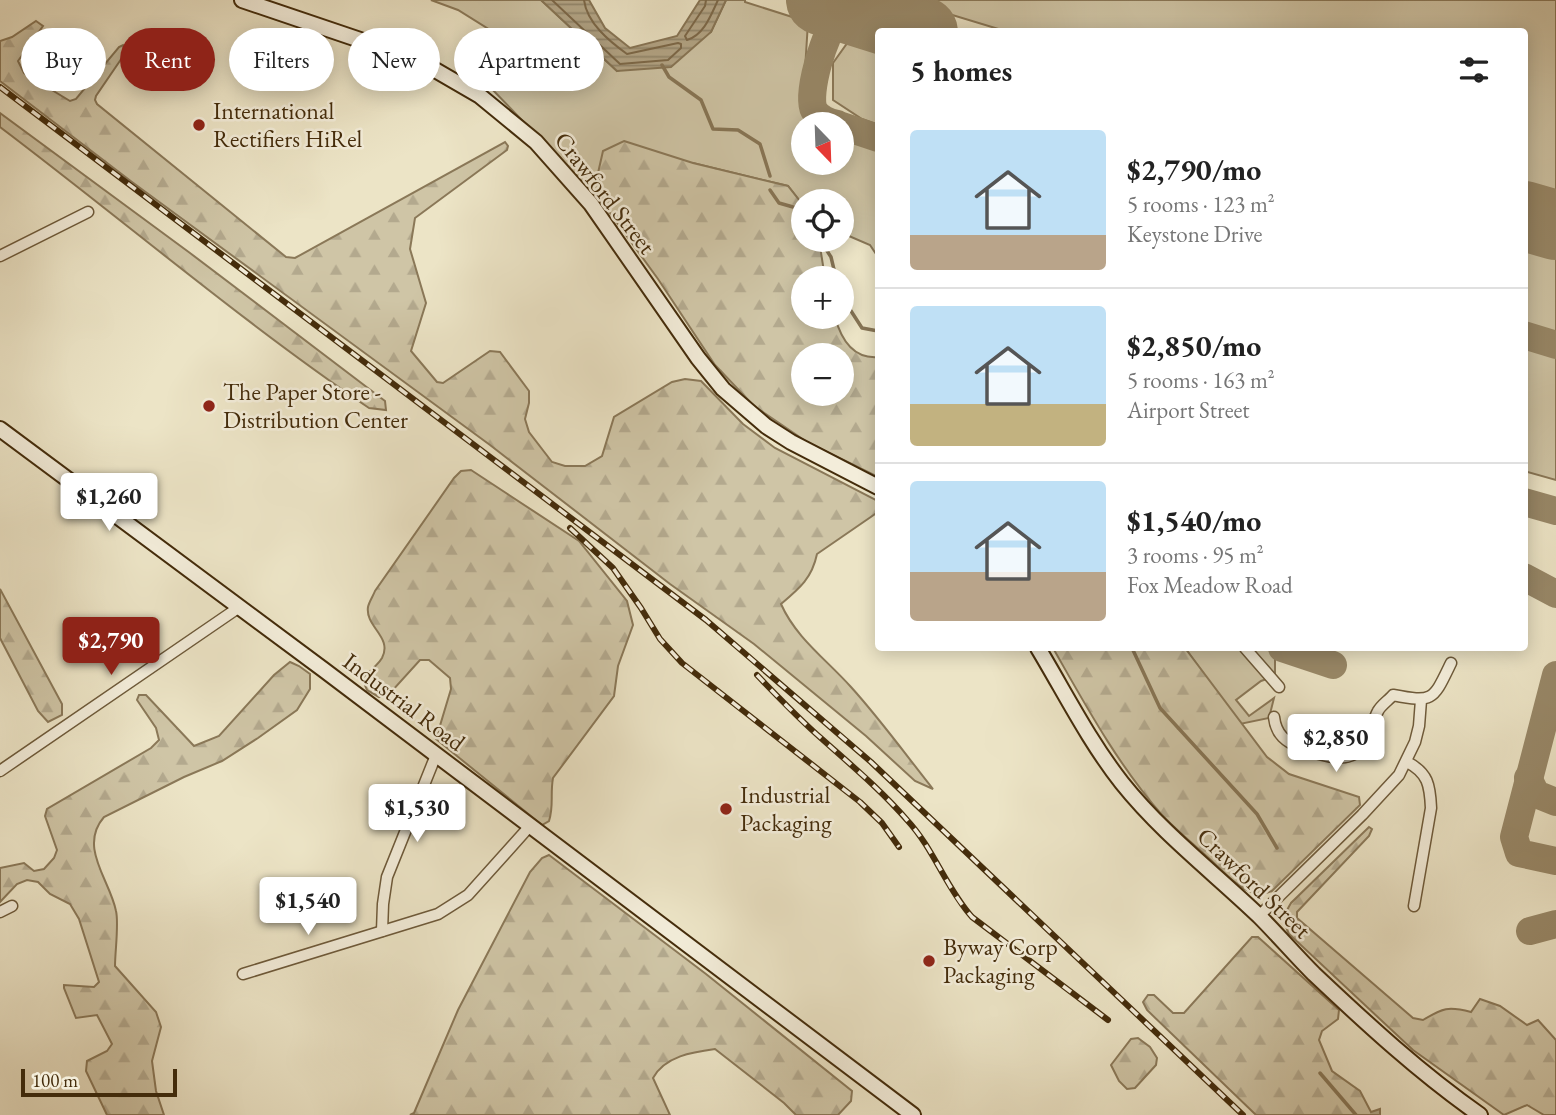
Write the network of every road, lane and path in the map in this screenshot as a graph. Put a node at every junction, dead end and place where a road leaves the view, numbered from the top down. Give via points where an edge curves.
1 (242, 0) edge
2 (88, 212) dead end
3 (0, 256) edge
4 (0, 429) edge
5 (875, 485) edge
6 (238, 608) junction
7 (1040, 651) edge
8 (1248, 651) edge
9 (1451, 663) dead end
10 (1279, 687) dead end
11 (1421, 700) junction
12 (1274, 717) dead end
13 (436, 755) junction
14 (1407, 762) junction
15 (0, 771) edge
16 (529, 827) junction
17 (12, 906) dead end
18 (1415, 906) dead end
19 (0, 912) edge
20 (1259, 916) junction
21 (382, 931) junction
22 (243, 974) dead end
23 (913, 1115) edge
24 (1480, 1115) edge

1 - 5 main road, Crawford Street via 430,67 480,96 536,142 591,204 723,389 791,442
2 - 3 street
4 - 6 main road, Industrial Road
6 - 13 main road, Industrial Road
6 - 15 street
7 - 20 main road, Crawford Street via 1090,738 1124,785 1204,868
8 - 10 street
9 - 11 street via 1438,690
11 - 12 street via 1393,695 1379,708 1363,746 1339,759 1283,739
11 - 14 street via 1419,726
13 - 16 main road, Industrial Road
13 - 21 street via 387,877
14 - 18 street via 1423,774 1431,808
14 - 20 street via 1385,792
16 - 21 street via 453,906
16 - 23 main road, Industrial Road
17 - 19 street
20 - 24 main road, Crawford Street via 1399,1052
21 - 22 street

